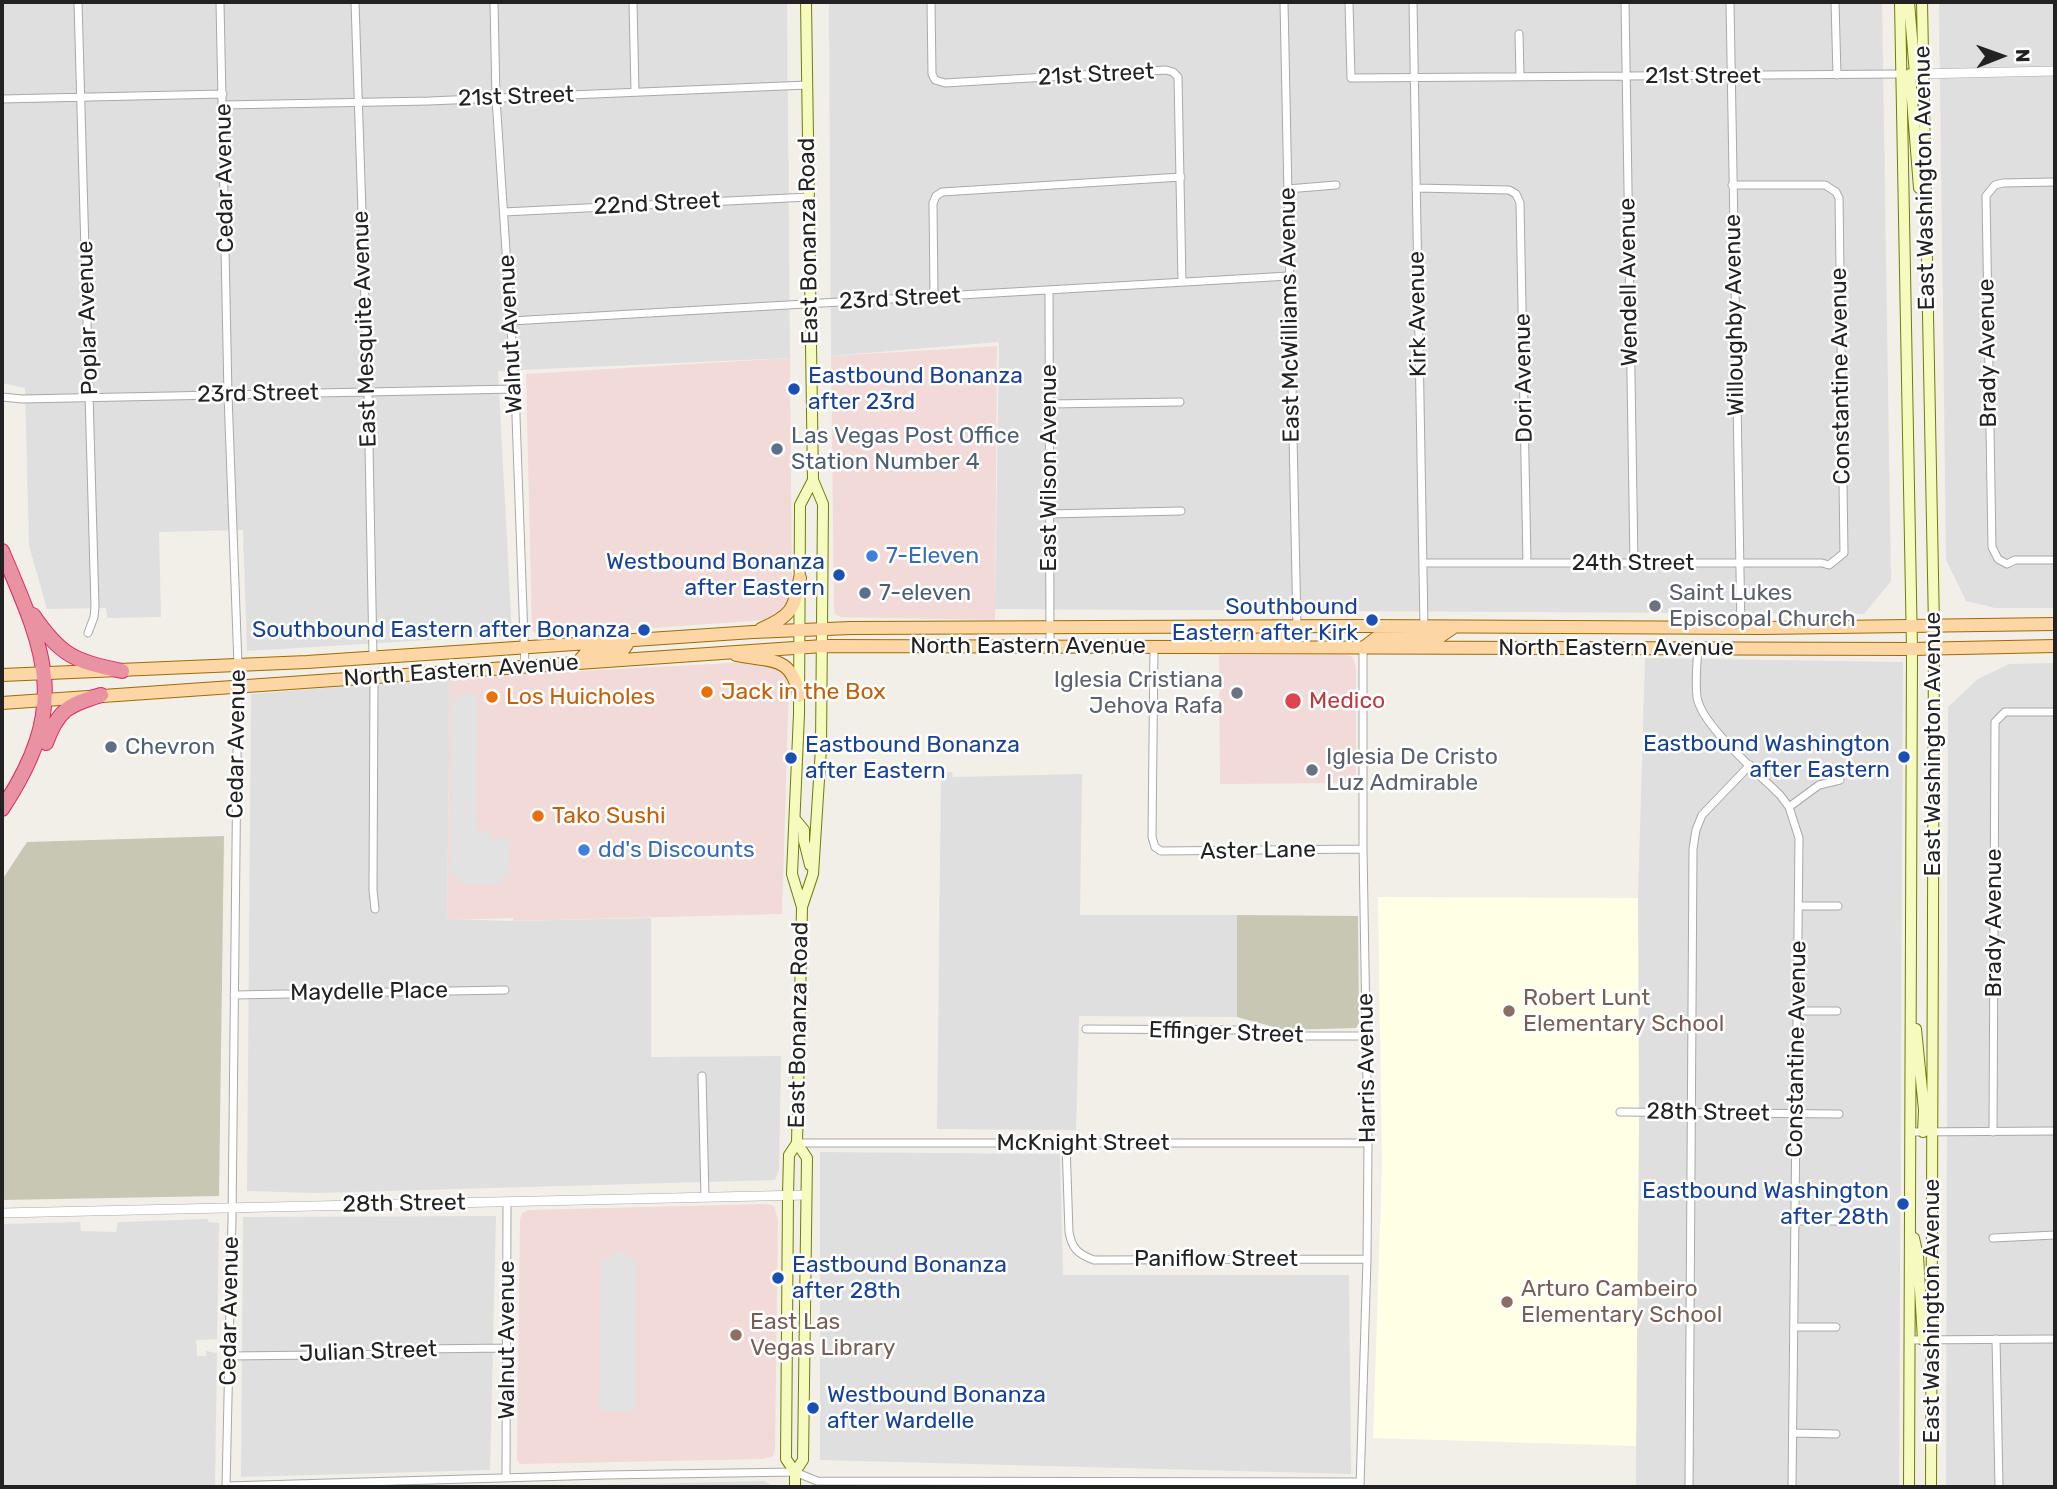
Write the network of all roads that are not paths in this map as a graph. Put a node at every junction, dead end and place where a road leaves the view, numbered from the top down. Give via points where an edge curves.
1 (78, 2) edge
2 (220, 2) edge
3 (355, 2) edge
4 (494, 2) edge
5 (633, 2) edge
6 (806, 2) edge
7 (931, 2) edge
8 (1284, 2) edge
9 (1349, 2) edge
10 (1413, 2) edge
11 (1625, 2) edge
12 (1730, 2) edge
13 (1835, 2) edge
14 (1900, 2) edge
15 (1909, 2) edge
16 (1922, 2) edge
17 (1519, 34) dead end
18 (2055, 71) edge
19 (1912, 74) junction
20 (1837, 75) junction
21 (1626, 76) junction
22 (1731, 76) junction
23 (1520, 77) junction
24 (1414, 78) junction
25 (807, 85) junction
26 (635, 92) junction
27 (223, 94) junction
28 (80, 97) junction
29 (496, 98) junction
30 (2, 99) edge
31 (358, 103) junction
32 (224, 105) junction
33 (1181, 177) junction
34 (2055, 182) edge
35 (1336, 185) dead end
36 (1732, 185) junction
37 (1416, 188) junction
38 (1287, 189) junction
39 (809, 197) junction
40 (505, 212) junction
41 (1289, 276) junction
42 (1182, 282) junction
43 (1049, 290) junction
44 (934, 297) junction
45 (810, 304) junction
46 (511, 321) junction
47 (515, 389) junction
48 (368, 392) junction
49 (228, 395) junction
50 (91, 396) junction
51 (2, 397) edge
52 (1180, 402) dead end
53 (1049, 404) junction
54 (813, 480) junction
55 (1181, 511) dead end
56 (1048, 514) junction
57 (2, 551) edge
58 (1840, 559) joint
59 (2055, 560) edge
60 (1527, 563) junction
61 (1634, 563) junction
62 (1740, 563) junction
63 (1423, 564) junction
64 (800, 578) junction
65 (23, 600) junction
66 (2055, 624) edge
67 (1297, 627) junction
68 (1424, 627) junction
69 (1455, 627) junction
70 (1912, 627) junction
71 (1934, 627) junction
72 (1050, 628) junction
73 (1741, 628) junction
74 (1761, 628) junction
75 (823, 629) junction
76 (800, 630) junction
77 (753, 632) junction
78 (88, 633) dead end
79 (630, 640) junction
80 (823, 646) junction
81 (1154, 646) junction
82 (1211, 646) junction
83 (2055, 646) edge
84 (524, 647) junction
85 (800, 647) junction
86 (1050, 647) junction
87 (1363, 648) junction
88 (1698, 648) junction
89 (1912, 649) junction
90 (1934, 649) junction
91 (722, 652) junction
92 (373, 657) junction
93 (578, 662) junction
94 (238, 665) junction
95 (525, 666) junction
96 (122, 671) junction
97 (44, 673) junction
98 (2, 675) edge
99 (374, 677) junction
100 (239, 686) junction
101 (101, 695) junction
102 (799, 696) junction
103 (45, 699) junction
104 (2, 703) edge
105 (2055, 712) edge
106 (1750, 765) junction
107 (22, 777) junction
108 (1840, 780) dead end
109 (1789, 807) junction
110 (2, 809) edge
111 (795, 819) junction
112 (1363, 849) junction
113 (813, 874) junction
114 (1799, 906) junction
115 (1838, 906) dead end
116 (802, 907) junction
117 (375, 909) dead end
118 (505, 990) dead end
119 (1910, 991) junction
120 (234, 995) junction
121 (1798, 1011) junction
122 (1837, 1011) dead end
123 (1086, 1029) dead end
124 (1367, 1036) junction
125 (702, 1076) dead end
126 (1620, 1112) dead end
127 (1691, 1112) junction
128 (1797, 1114) junction
129 (1839, 1114) dead end
130 (2055, 1131) edge
131 (1910, 1132) junction
132 (1928, 1132) junction
133 (1993, 1132) junction
134 (797, 1143) junction
135 (1368, 1143) junction
136 (1066, 1144) junction
137 (788, 1195) junction
138 (806, 1195) junction
139 (705, 1197) junction
140 (507, 1202) junction
141 (232, 1208) junction
142 (1910, 1211) junction
143 (2, 1213) edge
144 (1795, 1221) junction
145 (1838, 1222) dead end
146 (2055, 1235) edge
147 (1993, 1238) dead end
148 (1367, 1259) junction
149 (1794, 1326) junction
150 (1836, 1327) dead end
151 (1996, 1339) junction
152 (2055, 1339) edge
153 (1910, 1340) junction
154 (1927, 1340) junction
155 (507, 1348) junction
156 (230, 1356) junction
157 (1793, 1433) junction
158 (1836, 1434) dead end
159 (795, 1472) junction
160 (506, 1477) junction
161 (919, 1485) edge
162 (1137, 1485) edge
163 (1360, 1485) edge
164 (226, 1486) edge
165 (794, 1487) edge
166 (1689, 1487) edge
167 (1792, 1487) edge
168 (1909, 1487) edge
169 (1931, 1487) edge
170 (1999, 1487) edge

1 - 28 street, Poplar Avenue
2 - 27 street, Cedar Avenue
3 - 31 street, East Mesquite Avenue
4 - 29 street, Walnut Avenue
5 - 26 street
6 - 25 main road, East Bonanza Road
7 - 33 street, 21st Street via 932,74 945,83 1174,72 1178,77
8 - 38 street, East McWilliams Avenue
9 - 24 street, 21st Street via 1350,78
10 - 24 street, Kirk Avenue
11 - 21 street, Wendell Avenue
12 - 22 street, Willoughby Avenue
13 - 20 street
14 - 19 main road, East Washington Avenue
15 - 19 main road
16 - 19 main road, East Washington Avenue
17 - 23 street
18 - 19 street, 21st Street
19 - 20 street, 21st Street
19 - 70 main road, East Washington Avenue
19 - 71 main road, East Washington Avenue via 1926,214
20 - 22 street, 21st Street
21 - 22 street, 21st Street
21 - 23 street, 21st Street
21 - 61 street, Wendell Avenue
22 - 36 street, Willoughby Avenue
23 - 24 street, 21st Street
24 - 37 street, Kirk Avenue
25 - 26 street, 21st Street
25 - 39 main road, East Bonanza Road
26 - 29 street, 21st Street
27 - 28 street
27 - 32 street, Cedar Avenue
28 - 30 street
28 - 50 street, Poplar Avenue
29 - 31 street, 21st Street
29 - 40 street, Walnut Avenue
31 - 32 street, 21st Street
31 - 48 street, East Mesquite Avenue
32 - 49 street, Cedar Avenue
33 - 42 street
33 - 44 street via 942,192 933,204
34 - 59 street, Brady Avenue via 2003,183 1986,196 1992,547 2007,564
35 - 38 street
36 - 58 street, Constantine Avenue via 1825,186 1839,198 1844,553
36 - 62 street, Willoughby Avenue
37 - 60 street, Dori Avenue via 1509,190 1520,203
37 - 63 street, Kirk Avenue
38 - 41 street, East McWilliams Avenue
39 - 40 street, 22nd Street
39 - 45 main road, East Bonanza Road
40 - 46 street, Walnut Avenue
41 - 42 street, 23rd Street
41 - 67 street, East McWilliams Avenue
42 - 43 street, 23rd Street
43 - 44 street, 23rd Street
43 - 53 street, East Wilson Avenue
44 - 45 street, 23rd Street
45 - 46 street, 23rd Street
45 - 54 main road, East Bonanza Road
46 - 47 street, Walnut Avenue
47 - 48 street, 23rd Street
47 - 84 street, Walnut Avenue
48 - 49 street, 23rd Street
48 - 92 street, East Mesquite Avenue
49 - 50 street, 23rd Street
49 - 94 street, Cedar Avenue
50 - 51 street, 23rd Street
50 - 78 street, Poplar Avenue via 96,607
52 - 53 street
53 - 56 street, East Wilson Avenue
54 - 64 main road, East Bonanza Road via 800,505
54 - 75 main road, East Bonanza Road via 823,504
55 - 56 street
56 - 72 street, East Wilson Avenue
57 - 65 highway
58 - 62 street, 24th Street via 1829,565
60 - 61 street, 24th Street
60 - 63 street, 24th Street
61 - 62 street, 24th Street
62 - 73 street, Willoughby Avenue
63 - 68 street, Kirk Avenue
64 - 76 main road, East Bonanza Road
64 - 77 main road via 790,613
65 - 96 highway via 47,635 67,654
65 - 97 highway
66 - 71 main road, North Eastern Avenue
67 - 68 main road, North Eastern Avenue
67 - 72 main road, North Eastern Avenue
67 - 82 main road via 1292,635
68 - 69 main road, North Eastern Avenue
69 - 73 main road, North Eastern Avenue
69 - 87 main road via 1438,638 1376,638
70 - 71 main road, North Eastern Avenue
70 - 74 main road, North Eastern Avenue
70 - 89 main road, East Washington Avenue
71 - 90 main road, East Washington Avenue
72 - 75 main road, North Eastern Avenue
72 - 86 street, East Wilson Avenue
73 - 74 main road, North Eastern Avenue
74 - 88 main road via 1744,636 1713,637
75 - 76 main road, North Eastern Avenue
75 - 80 main road, East Bonanza Road
76 - 77 main road, North Eastern Avenue
76 - 85 main road, East Bonanza Road
77 - 79 main road, North Eastern Avenue
79 - 84 main road, North Eastern Avenue
79 - 93 main road via 624,649 587,652
80 - 85 main road, North Eastern Avenue
80 - 86 main road, North Eastern Avenue
80 - 113 main road, East Bonanza Road
81 - 82 main road, North Eastern Avenue
81 - 86 main road, North Eastern Avenue
81 - 112 street, Aster Lane via 1155,847 1215,852
82 - 87 main road, North Eastern Avenue
83 - 90 main road, North Eastern Avenue
84 - 92 main road, North Eastern Avenue
84 - 95 street, Walnut Avenue
85 - 91 main road, North Eastern Avenue
85 - 102 main road, East Bonanza Road
87 - 88 main road, North Eastern Avenue
87 - 112 street, Harris Avenue
88 - 89 main road, North Eastern Avenue
88 - 106 street, Constantine Avenue via 1697,697 1702,712
89 - 90 main road, North Eastern Avenue
89 - 119 main road, East Washington Avenue
90 - 132 main road, East Washington Avenue
91 - 93 main road, North Eastern Avenue
91 - 102 main road via 783,663 795,677
92 - 94 main road, North Eastern Avenue
93 - 95 main road, North Eastern Avenue
94 - 96 main road, North Eastern Avenue
94 - 100 street, Cedar Avenue
95 - 99 main road, North Eastern Avenue
96 - 97 main road, North Eastern Avenue
97 - 98 main road, North Eastern Avenue
97 - 103 highway
99 - 100 main road, North Eastern Avenue
99 - 117 street
100 - 101 main road, North Eastern Avenue
100 - 120 street, Cedar Avenue
101 - 103 main road, North Eastern Avenue
101 - 107 highway via 60,713 34,770
102 - 111 main road, East Bonanza Road
103 - 104 main road, North Eastern Avenue
103 - 107 highway via 38,741
105 - 133 street, Brady Avenue via 2005,712 1995,722
106 - 109 street, Constantine Avenue
106 - 127 street via 1702,814 1696,830
107 - 110 highway
108 - 109 street via 1819,785
109 - 114 street, Constantine Avenue via 1800,838
111 - 113 main road via 804,830
111 - 116 main road, East Bonanza Road via 792,874
112 - 124 street, Harris Avenue
113 - 116 main road, East Bonanza Road
114 - 115 street
114 - 121 street, Constantine Avenue
116 - 134 main road, East Bonanza Road
118 - 120 street, Maydelle Place
119 - 131 main road, East Washington Avenue
119 - 132 main road
120 - 141 street, Cedar Avenue
121 - 122 street
121 - 128 street, Constantine Avenue
123 - 124 street, Effinger Street
124 - 135 street, Harris Avenue
125 - 139 street
126 - 127 street, 28th Street
127 - 128 street, 28th Street
127 - 166 street
128 - 129 street, 28th Street
128 - 144 street, Constantine Avenue
130 - 133 street
131 - 132 street
131 - 142 main road, East Washington Avenue
132 - 133 street
132 - 154 main road, East Washington Avenue
134 - 136 street, McKnight Street
134 - 137 main road, East Bonanza Road via 789,1156
134 - 138 main road, East Bonanza Road via 807,1158
135 - 136 street, McKnight Street
135 - 148 street, Harris Avenue
136 - 148 street, Paniflow Street via 1069,1232 1078,1254 1094,1260
137 - 138 street, 28th Street
137 - 139 street, 28th Street
137 - 159 main road, East Bonanza Road via 786,1459
138 - 159 main road, East Bonanza Road via 803,1460
139 - 140 street, 28th Street
140 - 141 street, 28th Street
140 - 155 street, Walnut Avenue
141 - 143 street, 28th Street
141 - 156 street, Cedar Avenue
142 - 153 main road, East Washington Avenue
142 - 154 main road
144 - 145 street
144 - 149 street, Constantine Avenue
146 - 147 street
148 - 163 street, Harris Avenue
149 - 150 street
149 - 157 street, Constantine Avenue
151 - 152 street
151 - 154 street
151 - 170 street
153 - 154 street
153 - 168 main road, East Washington Avenue
154 - 169 main road, East Washington Avenue
155 - 156 street, Julian Street
155 - 160 street, Walnut Avenue
156 - 164 street, Cedar Avenue
157 - 158 street
157 - 167 street, Constantine Avenue
159 - 160 street
159 - 161 street via 817,1482
159 - 165 main road, East Bonanza Road
160 - 164 street
161 - 162 street
162 - 163 street

